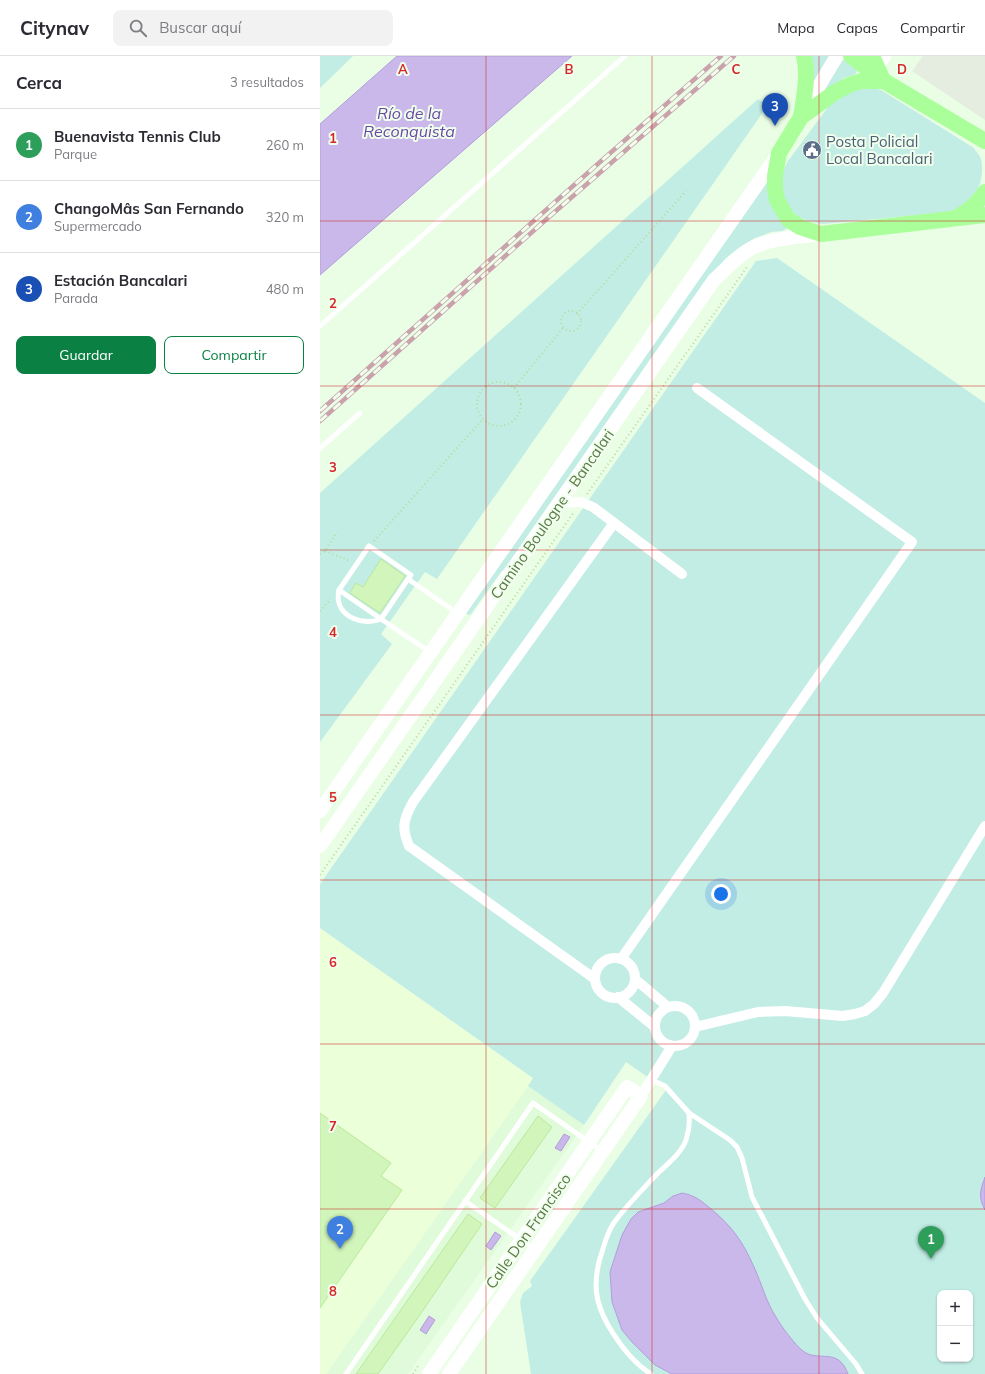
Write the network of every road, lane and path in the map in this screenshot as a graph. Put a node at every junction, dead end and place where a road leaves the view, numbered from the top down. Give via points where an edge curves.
1 (624, 56) edge
2 (804, 56) edge
3 (837, 56) edge
4 (850, 56) edge
5 (887, 56) edge
6 (878, 69) edge
7 (801, 117) junction
8 (979, 137) edge
9 (985, 151) edge
10 (779, 153) junction
11 (686, 191) dead end
12 (985, 192) edge
13 (985, 215) edge
14 (957, 217) junction
15 (821, 234) junction
16 (750, 263) dead end
17 (577, 314) junction
18 (320, 326) edge
19 (564, 328) junction
20 (514, 388) junction
21 (697, 388) dead end
22 (360, 413) dead end
23 (483, 420) junction
24 (320, 448) edge
25 (581, 502) junction
26 (559, 504) junction
27 (614, 523) junction
28 (336, 532) dead end
29 (369, 546) junction
30 (325, 551) junction
31 (320, 554) edge
32 (357, 564) junction
33 (682, 574) dead end
34 (408, 579) junction
35 (339, 590) junction
36 (458, 614) junction
37 (381, 619) junction
38 (430, 653) junction
39 (320, 810) edge
40 (985, 826) edge
41 (320, 846) edge
42 (320, 874) edge
43 (621, 959) junction
44 (595, 979) junction
45 (635, 979) junction
46 (618, 998) junction
47 (668, 1007) junction
48 (655, 1027) junction
49 (695, 1027) junction
50 (672, 1046) junction
51 (650, 1079) junction
52 (641, 1096) junction
53 (689, 1113) junction
54 (589, 1142) junction
55 (602, 1152) junction
56 (465, 1201) junction
57 (522, 1240) junction
58 (535, 1249) junction
59 (346, 1374) edge
60 (429, 1374) edge
61 (448, 1374) edge
62 (651, 1374) edge
63 (862, 1374) edge

1 - 18 lane
2 - 7 main road via 806,78
3 - 7 main road
4 - 6 main road
5 - 6 street
6 - 7 main road via 861,81 834,93
6 - 8 main road
7 - 10 main road
8 - 9 main road
10 - 15 main road via 775,176 777,200 788,219 800,227
10 - 36 main road, Camino Boulogne - Bancalari
11 - 17 path
12 - 14 main road via 971,209
13 - 14 main road
14 - 15 main road
15 - 26 main road, Camino Boulogne - Bancalari via 765,242 751,248 714,280
16 - 25 path
17 - 19 path via 569,312 563,315 561,321
17 - 19 path via 580,320 577,329 571,331
19 - 20 path
20 - 23 path via 501,382 486,386 478,398 477,406
20 - 23 path via 519,394 522,408 515,420 502,427 488,424
21 - 43 street via 912,542
22 - 24 lane
23 - 29 path
25 - 26 street
25 - 27 street via 593,507
25 - 42 path
26 - 41 main road, Camino Boulogne - Bancalari
27 - 33 street
27 - 44 street via 413,802 406,814 404,825 404,834 409,846
28 - 30 path
29 - 32 lane
29 - 34 lane via 411,575
30 - 31 path
30 - 32 path
32 - 35 lane
34 - 36 lane
34 - 37 lane
35 - 37 lane
35 - 37 lane via 338,603 348,616 369,622
36 - 38 main road, Camino Boulogne - Bancalari
37 - 38 lane
38 - 39 main road, Camino Boulogne - Bancalari
40 - 49 street via 883,993 865,1011 843,1016 784,1010 758,1012
43 - 44 street via 614,958 603,962 598,967
43 - 45 street via 631,966
44 - 46 street via 600,991 612,998
45 - 46 street via 630,991
45 - 47 street
46 - 48 street
47 - 48 street via 659,1015
47 - 49 street via 675,1006 687,1010 692,1014
48 - 50 street via 660,1039
49 - 50 street via 690,1039 679,1046
50 - 51 street
51 - 52 street
51 - 53 lane via 665,1086
52 - 54 main road, Calle Don Francisco via 628,1087
52 - 55 main road, Calle Don Francisco
53 - 62 lane via 686,1140 679,1153 624,1210 613,1225 607,1236 596,1278 596,1299 614,1337 629,1357
53 - 63 lane via 737,1147 752,1197 805,1299
54 - 55 lane
54 - 56 lane via 533,1103
54 - 57 main road, Calle Don Francisco
55 - 58 main road, Calle Don Francisco
56 - 57 lane
56 - 59 lane
57 - 58 lane
57 - 60 main road, Calle Don Francisco
58 - 61 main road, Calle Don Francisco

